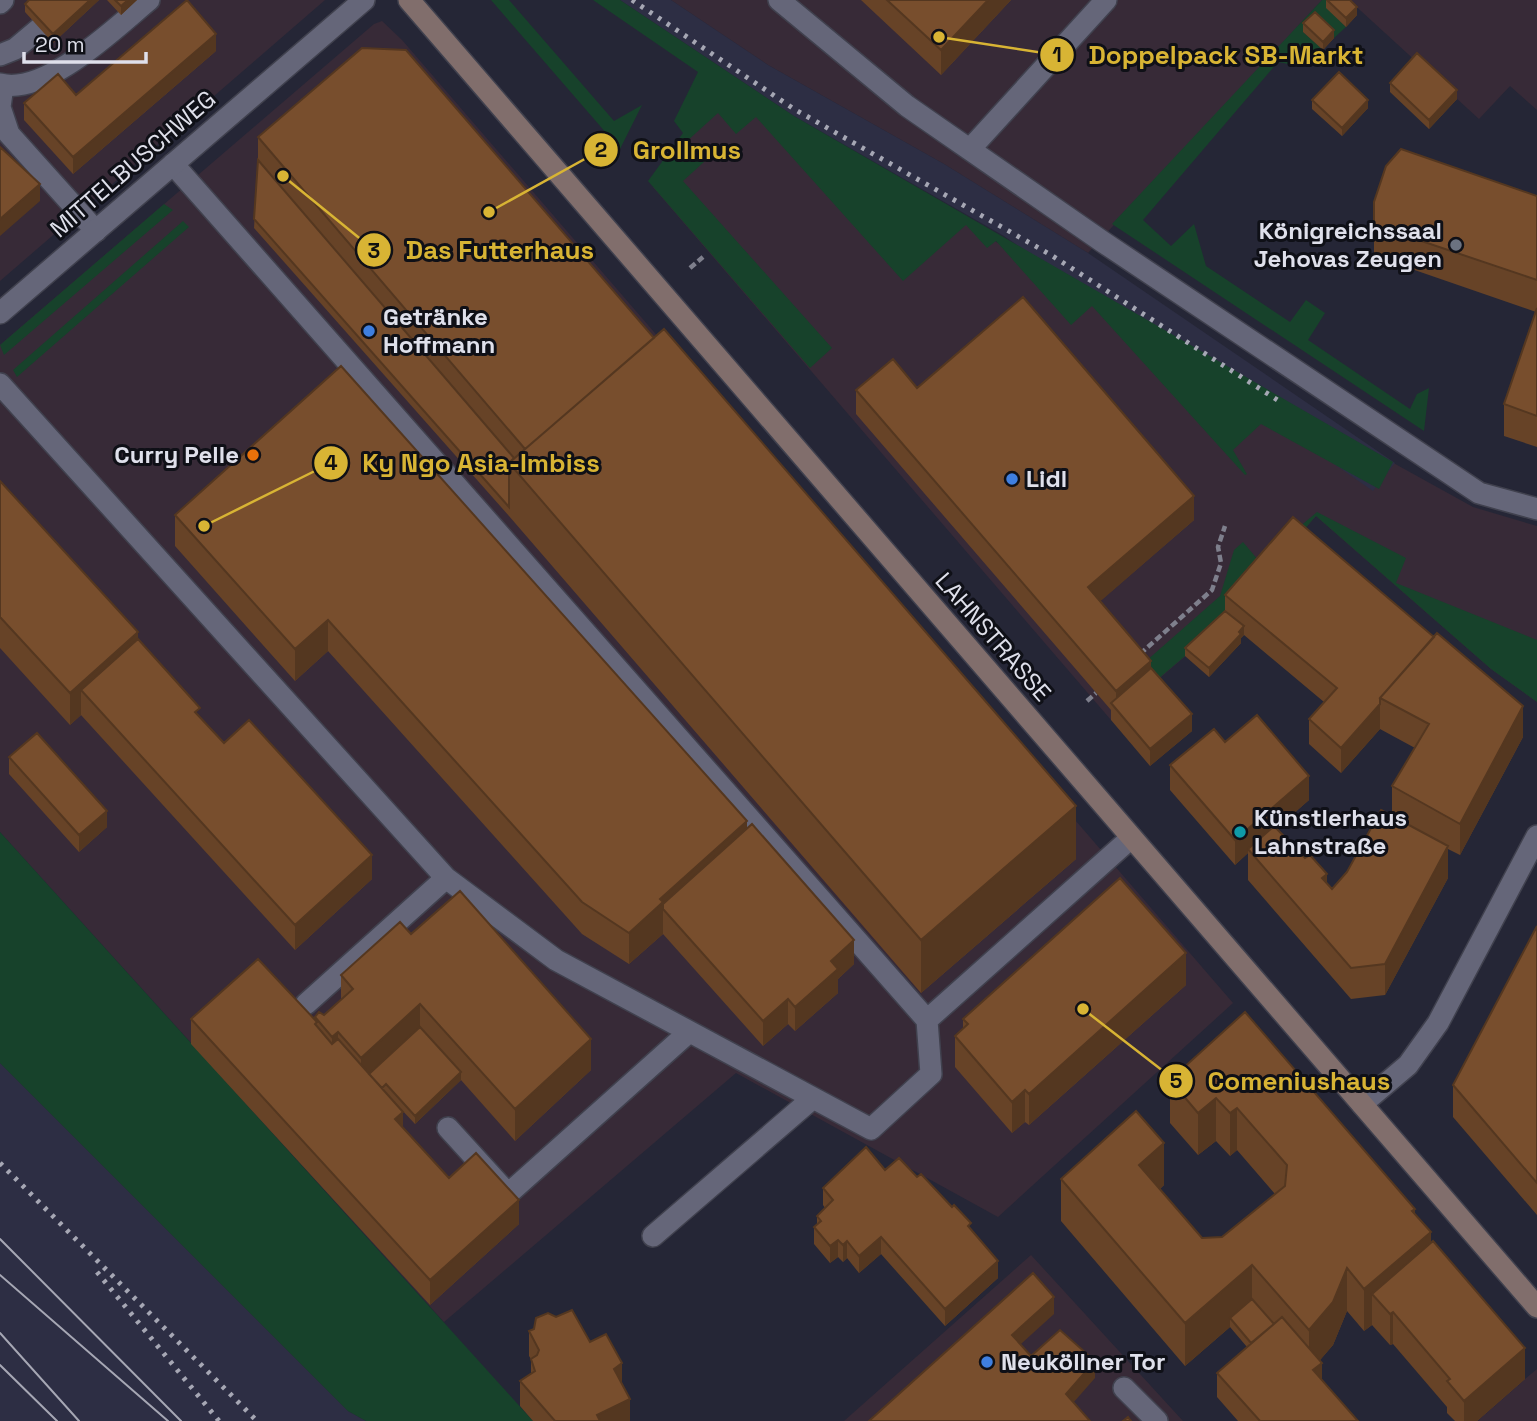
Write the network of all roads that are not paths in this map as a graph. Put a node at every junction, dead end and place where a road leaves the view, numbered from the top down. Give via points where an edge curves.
1 (149, 0) edge
2 (364, 0) edge
3 (409, 0) edge
4 (779, 0) edge
5 (1106, 0) edge
6 (40, 28) edge
7 (0, 55) edge
8 (1, 85) edge
9 (971, 148) junction
10 (173, 164) junction
11 (96, 230) junction
12 (0, 313) edge
13 (0, 384) edge
14 (1537, 509) edge
15 (1537, 836) edge
16 (1131, 838) junction
17 (446, 878) junction
18 (306, 1004) dead end
19 (927, 1020) junction
20 (689, 1032) junction
21 (813, 1098) junction
22 (1362, 1104) junction
23 (448, 1128) dead end
24 (653, 1236) dead end
25 (1537, 1307) edge
26 (1124, 1388) dead end
27 (1157, 1421) edge

1 - 8 street via 61,69 25,86
2 - 10 street, MITTELBUSCHWEG
3 - 16 street, LAHNSTRASSE
4 - 9 street via 907,106
5 - 9 street
6 - 7 street via 15,50
8 - 11 street via 0,107 9,134
9 - 14 street via 1102,242 1479,493
10 - 11 street, MITTELBUSCHWEG
10 - 19 street
11 - 12 street, MITTELBUSCHWEG
13 - 17 street
15 - 22 street via 1437,1023 1408,1065
16 - 19 street
16 - 22 street, LAHNSTRASSE
17 - 18 street
17 - 20 street via 556,960
19 - 21 street via 932,1074 871,1129
20 - 21 street
20 - 23 street via 508,1195
21 - 24 street
22 - 25 street, LAHNSTRASSE
26 - 27 street

